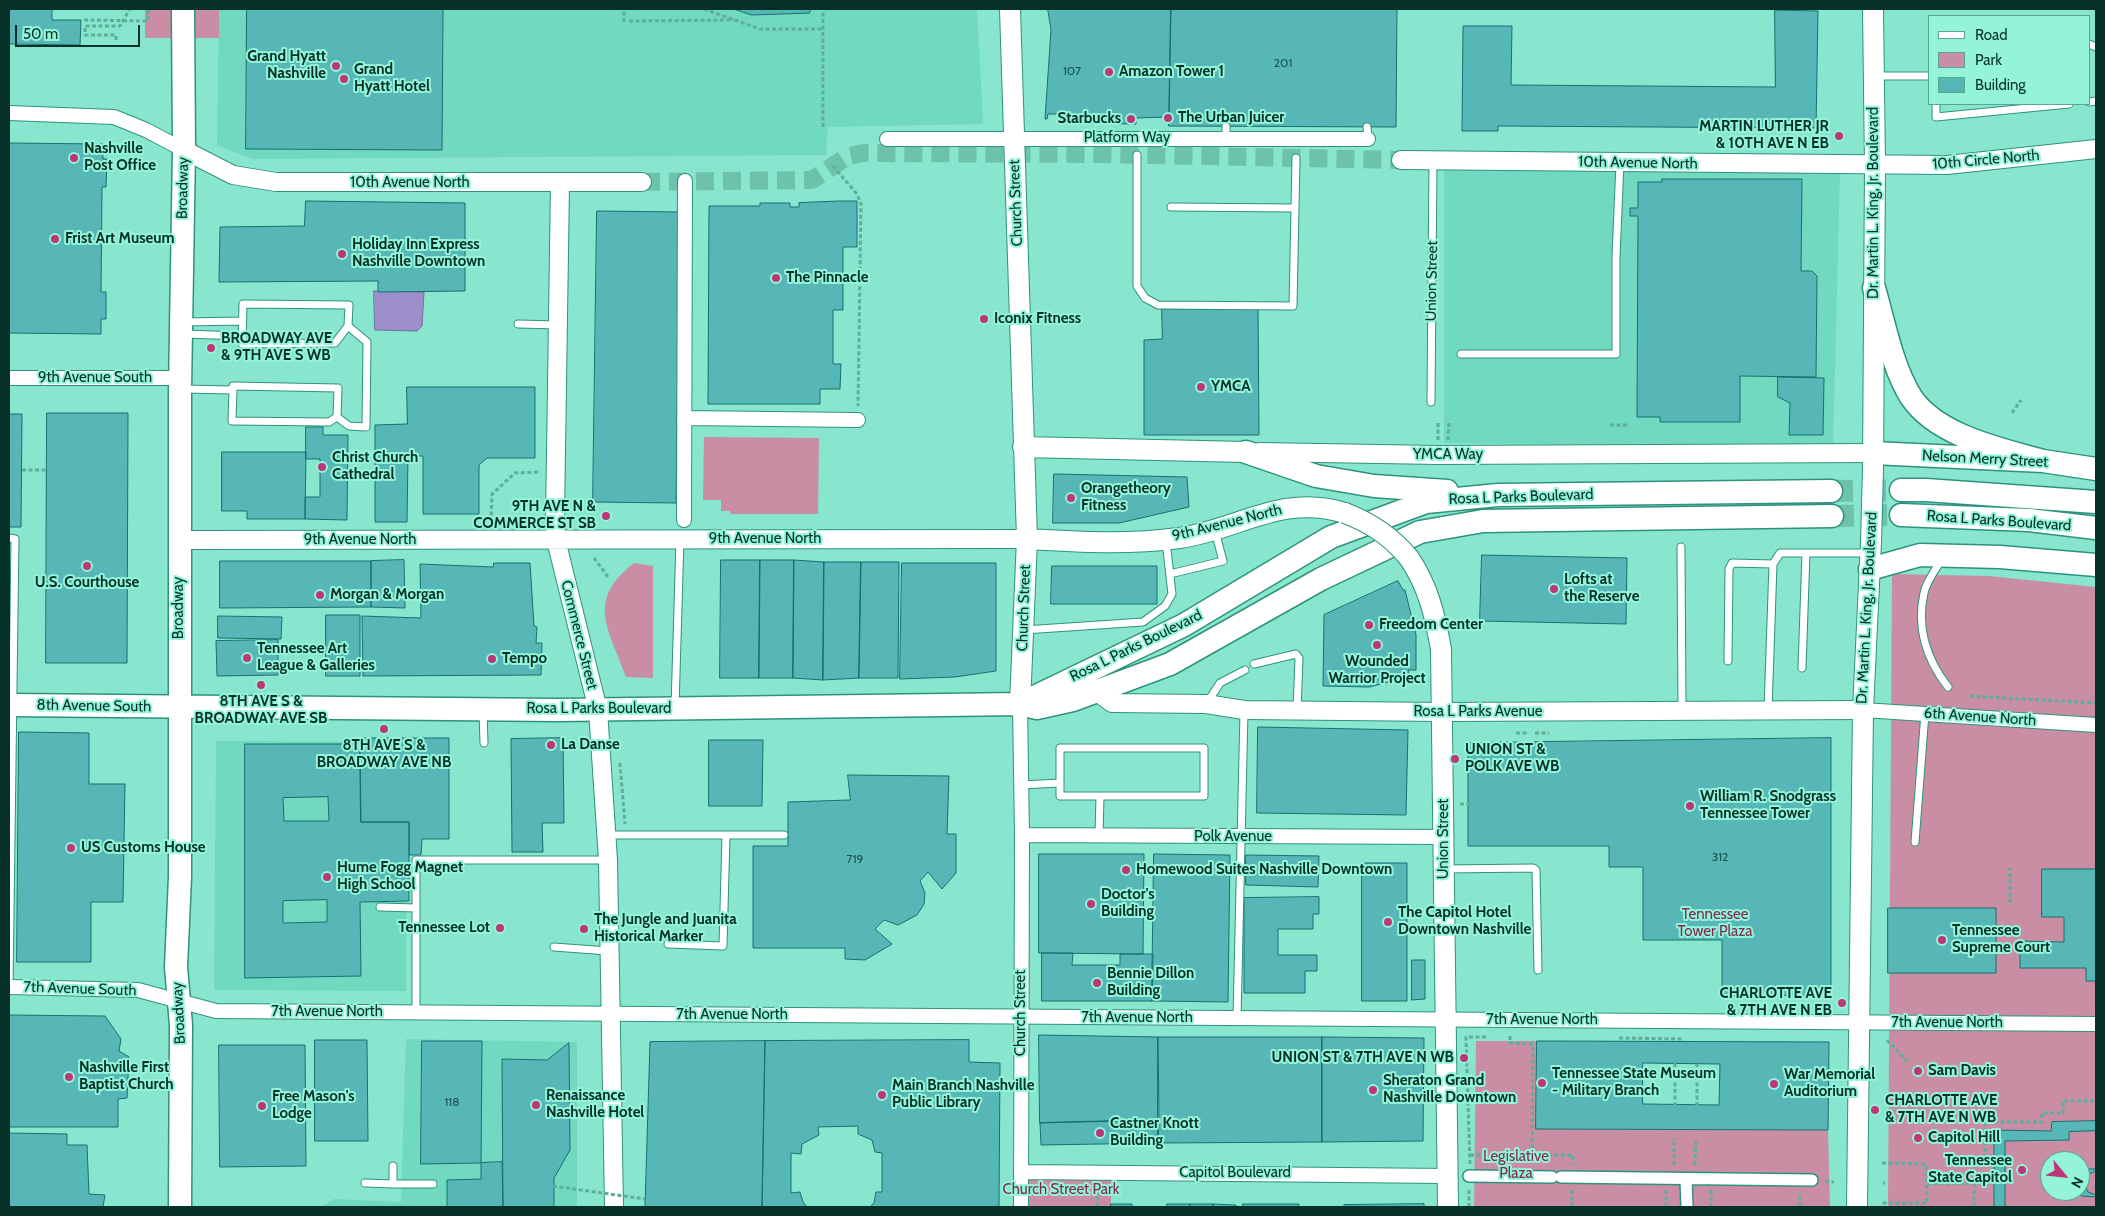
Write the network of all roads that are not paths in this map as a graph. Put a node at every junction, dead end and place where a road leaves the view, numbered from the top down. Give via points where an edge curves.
1 (1010, 9) edge
2 (1872, 9) edge
3 (183, 18) edge
4 (1874, 76) junction
5 (1928, 76) edge
6 (1936, 105) edge
7 (2059, 105) edge
8 (9, 114) edge
9 (1368, 133) dead end
10 (887, 138) dead end
11 (1013, 139) junction
12 (2096, 148) edge
13 (184, 150) junction
14 (1137, 155) dead end
15 (1296, 158) dead end
16 (1401, 160) tunnel mouth
17 (1432, 160) junction
18 (1620, 163) junction
19 (1875, 166) junction
20 (685, 181) dead end
21 (642, 182) tunnel mouth
22 (560, 183) junction
23 (1171, 207) dead end
24 (1295, 208) junction
25 (1874, 288) junction
26 (242, 321) junction
27 (518, 324) dead end
28 (558, 325) junction
29 (348, 326) junction
30 (181, 328) junction
31 (242, 336) junction
32 (1461, 354) dead end
33 (9, 378) edge
34 (180, 383) junction
35 (233, 390) junction
36 (1431, 402) dead end
37 (337, 417) junction
38 (684, 418) junction
39 (858, 420) road end
40 (1023, 447) junction
41 (1246, 452) junction
42 (1873, 461) junction
43 (2043, 461) junction
44 (2096, 469) edge
45 (1901, 490) tunnel mouth
46 (1831, 491) tunnel mouth
47 (1498, 495) junction
48 (2096, 502) edge
49 (1345, 513) joint
50 (1901, 515) tunnel mouth
51 (1832, 516) tunnel mouth
52 (684, 520) dead end
53 (1214, 528) junction
54 (2096, 528) edge
55 (9, 538) edge
56 (1165, 538) junction
57 (1027, 539) junction
58 (180, 540) junction
59 (556, 540) junction
60 (680, 540) junction
61 (1681, 547) dead end
62 (1806, 553) junction
63 (1871, 554) junction
64 (1944, 555) junction
65 (1773, 564) junction
66 (2096, 565) edge
67 (1170, 574) junction
68 (1023, 630) junction
69 (1728, 661) dead end
70 (1254, 664) dead end
71 (1802, 668) dead end
72 (1245, 670) dead end
73 (1948, 687) dead end
74 (1097, 692) junction
75 (1020, 704) junction
76 (1206, 704) junction
77 (11, 705) edge
78 (179, 707) junction
79 (483, 709) junction
80 (675, 709) junction
81 (598, 710) junction
82 (1244, 710) junction
83 (1768, 710) junction
84 (1863, 710) junction
85 (1297, 711) junction
86 (1682, 711) junction
87 (1443, 712) junction
88 (1925, 713) junction
89 (2096, 725) edge
90 (484, 743) dead end
91 (10, 750) edge
92 (1060, 783) junction
93 (1021, 785) junction
94 (1100, 796) junction
95 (606, 835) junction
96 (726, 835) junction
97 (784, 835) dead end
98 (1022, 835) junction
99 (10, 836) edge
100 (1099, 836) junction
101 (1444, 837) junction
102 (1241, 838) junction
103 (1915, 842) dead end
104 (608, 860) junction
105 (1444, 869) junction
106 (380, 908) dead end
107 (416, 908) junction
108 (9, 935) edge
109 (668, 944) dead end
110 (554, 947) dead end
111 (609, 951) junction
112 (1538, 970) dead end
113 (9, 987) edge
114 (179, 1000) junction
115 (416, 1012) junction
116 (610, 1015) junction
117 (1021, 1017) junction
118 (1236, 1019) junction
119 (1445, 1020) junction
120 (1858, 1022) junction
121 (2096, 1024) edge
122 (393, 1166) dead end
123 (1021, 1172) junction
124 (1448, 1176) junction
125 (1469, 1176) road end
126 (1691, 1179) junction
127 (1812, 1180) dead end
128 (365, 1183) dead end
129 (393, 1184) junction
130 (433, 1184) dead end
131 (180, 1207) edge
132 (614, 1207) edge
133 (1021, 1207) edge
134 (1448, 1207) edge
135 (1686, 1207) edge
136 (1857, 1207) edge

1 - 11 main road, Church Street
2 - 4 main road, Dr. Martin L. King, Jr. Boulevard
3 - 13 main road, Broadway
4 - 5 lane
4 - 19 main road, Dr. Martin L. King, Jr. Boulevard
6 - 7 lane via 1936,117
8 - 13 street via 114,117
9 - 11 street, Platform Way via 1226,132
10 - 11 street, Platform Way
11 - 40 main road, Church Street
12 - 19 street, 10th Circle North via 1947,165
13 - 22 street, 10th Avenue North via 233,174 276,182
13 - 30 main road, Broadway
14 - 24 lane via 1137,286 1145,298 1158,305 1293,306
15 - 24 lane
16 - 17 street, 10th Avenue North
17 - 18 street, 10th Avenue North
17 - 36 lane, Union Street
18 - 19 street, 10th Avenue North
18 - 32 lane via 1616,354
19 - 25 main road, Dr. Martin L. King, Jr. Boulevard
20 - 38 street
21 - 22 street, 10th Avenue North
22 - 28 street, Commerce Street
23 - 24 lane
25 - 42 main road, Dr. Martin L. King, Jr. Boulevard
25 - 43 main road via 1894,356 1912,397 1934,420 1977,443
26 - 29 lane via 243,304 349,305
26 - 30 lane
26 - 31 lane
27 - 28 lane
28 - 59 street, Commerce Street
29 - 31 lane via 335,344 242,344
29 - 37 lane via 367,342 366,427 349,426
30 - 31 lane
30 - 34 main road, Broadway
33 - 34 street, 9th Avenue South
34 - 35 lane
34 - 58 main road, Broadway
35 - 37 lane via 232,421 329,422
35 - 37 lane via 233,386 338,388
38 - 39 street
38 - 52 street
40 - 41 main road, YMCA Way
40 - 57 main road, Church Street
41 - 42 street, YMCA Way
41 - 47 main road via 1316,476 1374,486
42 - 43 main road, Nelson Merry Street
42 - 63 main road, Dr. Martin L. King, Jr. Boulevard, bridge
43 - 44 main road, Nelson Merry Street
45 - 48 main road, Rosa L Parks Boulevard
46 - 47 main road, Rosa L Parks Boulevard
47 - 75 main road, Rosa L Parks Boulevard via 1426,502 1331,536 1184,624
49 - 53 main road, 9th Avenue North via 1328,508 1288,508
49 - 87 main road, Union Street, bridge via 1366,521 1398,545 1426,584 1441,648
50 - 54 main road, Rosa L Parks Boulevard via 2029,520
51 - 74 main road, Rosa L Parks Boulevard via 1483,521 1420,532 1321,579 1170,664
53 - 56 main road, 9th Avenue North via 1179,538
53 - 67 lane via 1223,560
55 - 77 lane via 14,538
56 - 57 main road, 9th Avenue North via 1110,543
56 - 67 lane
57 - 60 street, 9th Avenue North
57 - 68 main road, Church Street
58 - 59 street, 9th Avenue North
58 - 78 main road, Broadway
59 - 60 street, 9th Avenue North
59 - 81 street, Commerce Street
60 - 80 lane
61 - 86 lane
62 - 63 lane
62 - 65 lane via 1780,553
62 - 71 lane
63 - 64 main road
63 - 84 main road, Dr. Martin L. King, Jr. Boulevard
64 - 66 main road
64 - 73 lane via 1924,593 1922,636 1934,668
65 - 69 lane via 1732,563 1728,569
65 - 83 lane
67 - 68 lane via 1172,594 1169,600 1143,622
68 - 75 main road, Church Street
70 - 85 lane via 1296,654 1300,658
72 - 76 lane via 1220,683
74 - 75 main road, Rosa L Parks Boulevard via 1049,706 1036,708
74 - 76 street, Rosa L Parks Avenue via 1112,702
75 - 80 main road, Rosa L Parks Boulevard
75 - 93 street, Church Street
76 - 82 street, Rosa L Parks Avenue
77 - 78 main road, 8th Avenue South
77 - 91 lane
78 - 79 main road, Rosa L Parks Boulevard
78 - 114 main road, Broadway via 180,878 176,967
79 - 81 main road, Rosa L Parks Boulevard
79 - 90 lane
80 - 81 main road, Rosa L Parks Boulevard
81 - 95 street, Commerce Street
82 - 85 street, Rosa L Parks Avenue
82 - 102 lane
83 - 84 street, Rosa L Parks Avenue
83 - 86 street, Rosa L Parks Avenue
84 - 88 street, 6th Avenue North
84 - 120 main road, Dr. Martin L. King, Jr. Boulevard
85 - 87 street, Rosa L Parks Avenue
86 - 87 street, Rosa L Parks Avenue
87 - 101 main road, Union Street
88 - 89 street, 6th Avenue North
88 - 103 lane
91 - 99 lane
92 - 93 lane
92 - 94 lane via 1060,796
92 - 94 lane via 1060,748 1204,748 1204,796
93 - 98 street, Church Street
94 - 100 lane
95 - 96 lane
95 - 104 street, Commerce Street
96 - 97 lane
96 - 109 lane via 723,946
98 - 100 street, Polk Avenue
98 - 117 street, Church Street
99 - 108 lane
100 - 102 street, Polk Avenue
101 - 102 street, Polk Avenue
101 - 105 main road, Union Street
102 - 118 lane
104 - 107 lane via 416,860
104 - 111 street, Commerce Street
105 - 112 lane via 1536,870
105 - 119 main road, Union Street
106 - 107 lane
107 - 115 lane
108 - 113 lane
110 - 111 lane
111 - 116 street, Commerce Street
113 - 114 street, 7th Avenue South via 138,990
114 - 115 street, 7th Avenue North via 216,1011
114 - 131 main road, Broadway
115 - 116 street, 7th Avenue North
116 - 117 street, 7th Avenue North
116 - 132 street, Commerce Street
117 - 118 street, 7th Avenue North
117 - 123 street, Church Street
118 - 119 street, 7th Avenue North
119 - 120 street, 7th Avenue North
119 - 124 main road, Union Street
120 - 121 street, 7th Avenue North
120 - 136 main road, Dr. Martin L. King, Jr. Boulevard
122 - 129 lane
123 - 124 street, Capitol Boulevard
123 - 133 street, Church Street
124 - 134 main road, Union Street
125 - 126 street
126 - 127 street
126 - 135 street
128 - 129 lane
129 - 130 lane

